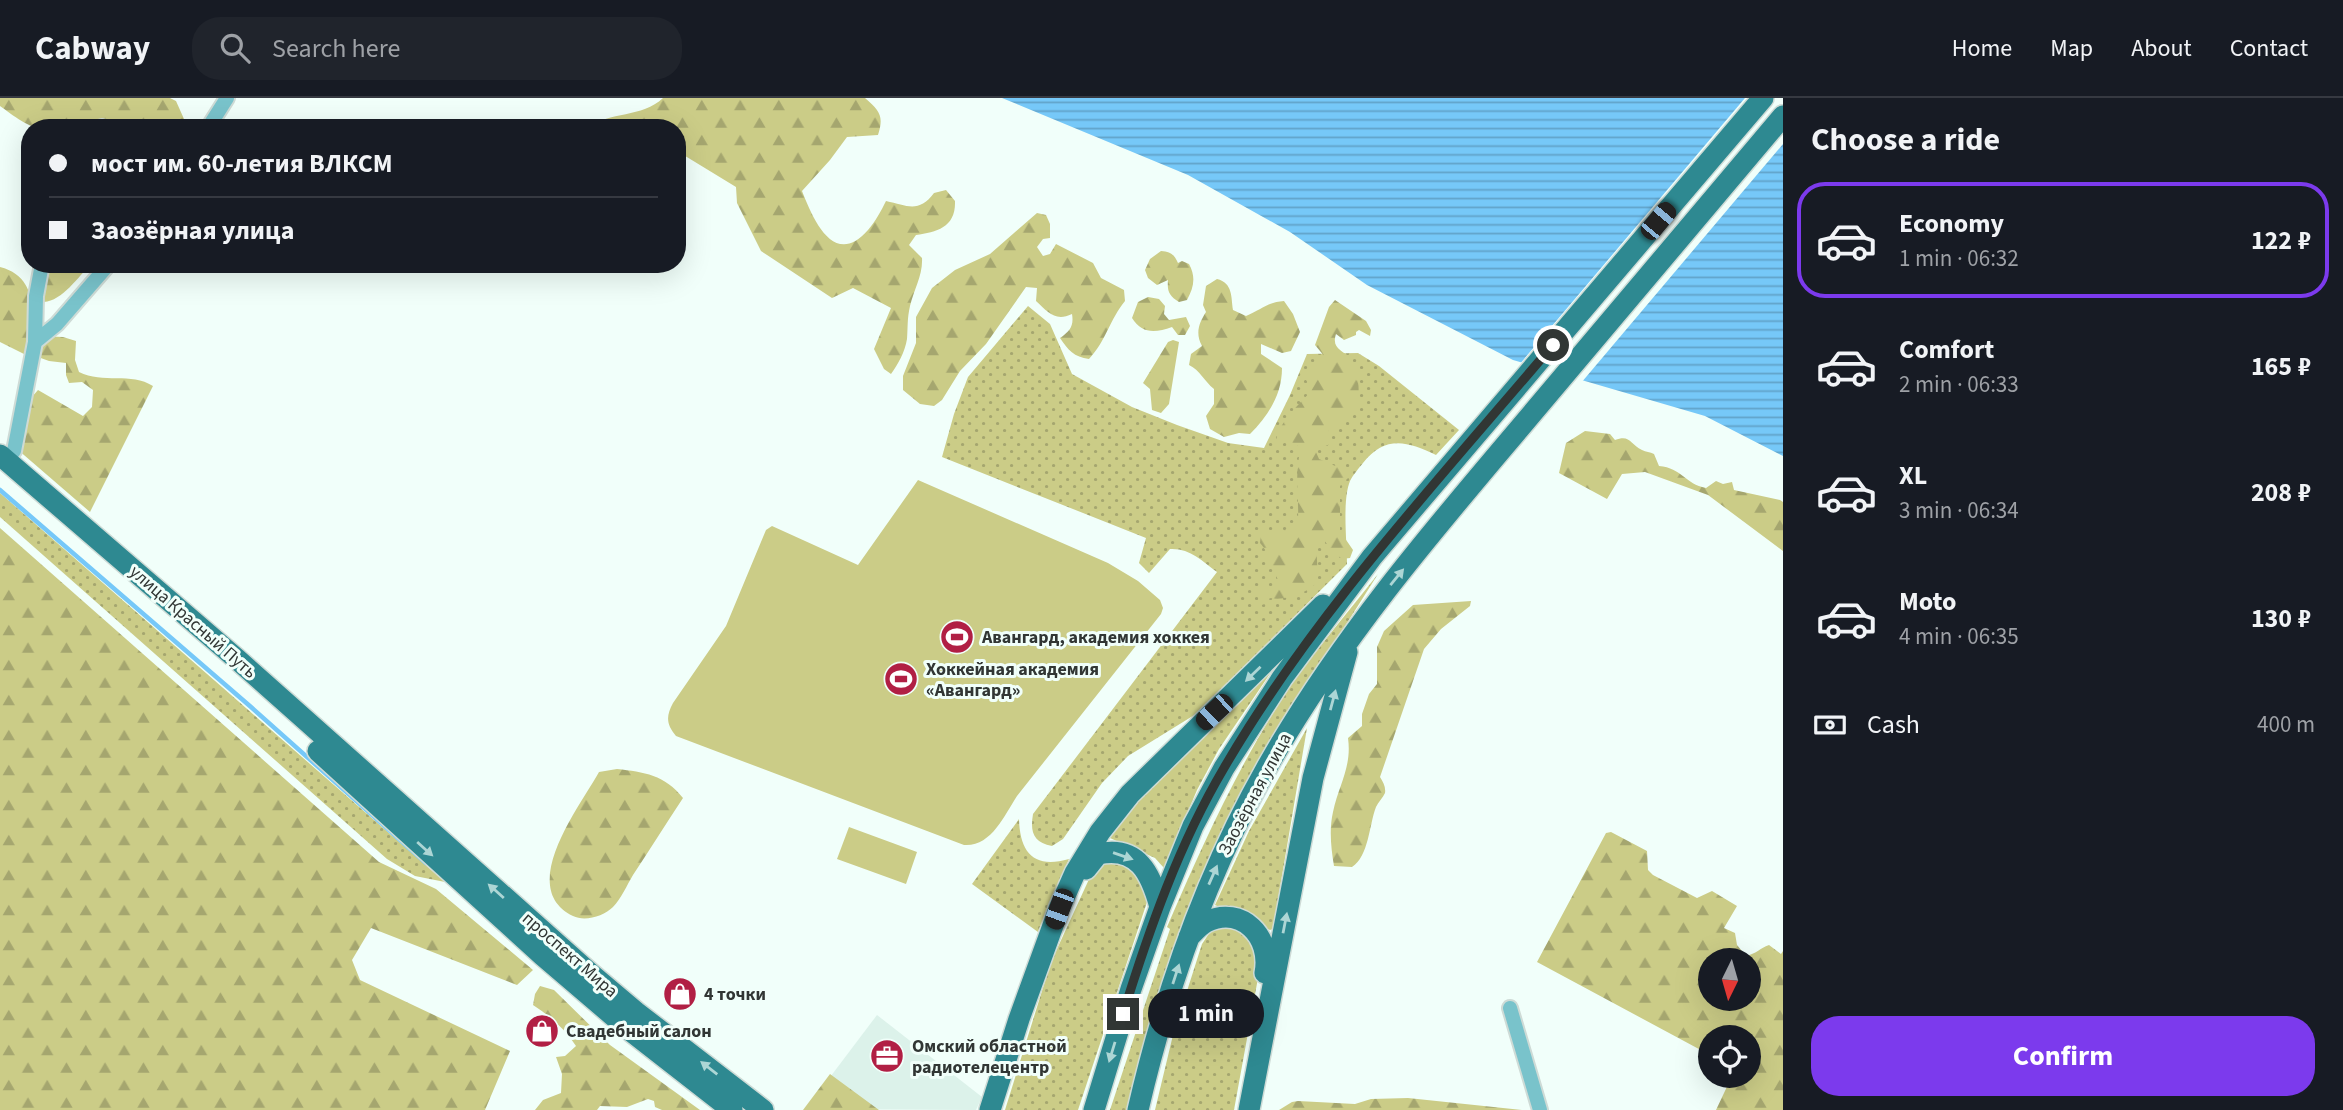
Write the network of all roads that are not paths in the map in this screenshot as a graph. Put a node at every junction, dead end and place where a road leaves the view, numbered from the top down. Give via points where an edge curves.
1 (227, 98) edge
2 (1763, 98) edge
3 (1783, 116) edge
4 (214, 119) edge
5 (40, 273) edge
6 (101, 273) edge
7 (35, 342) junction
8 (2, 463) edge
9 (1372, 557) junction
10 (1354, 630) junction
11 (379, 797) junction
12 (1160, 907) junction
13 (1188, 938) junction
14 (1510, 1008) dead end
15 (732, 1110) edge
16 (763, 1110) edge
17 (990, 1110) edge
18 (998, 1110) edge
19 (1094, 1110) edge
20 (1138, 1110) edge
21 (1240, 1110) edge
22 (1250, 1110) edge
23 (1540, 1110) edge

1 - 4 street
2 - 9 main road, Заозёрная улица
10 -> 3 main road, Заозёрная улица
5 - 7 street
6 - 7 street
7 - 8 street via 14,451
8 - 11 main road, улица Красный Путь via 284,719
9 - 12 main road, Заозёрная улица via 1282,678 1224,768 1193,825
9 -> 17 main road via 1129,794 1100,832 1074,873 1059,909
13 -> 10 main road, Заозёрная улица via 1210,881 1269,762
22 -> 10 main road via 1313,778
11 -> 15 main road, проспект Мира via 632,1032
16 -> 11 main road, проспект Мира via 618,997
18 -> 12 main road via 1066,912 1090,863 1108,851 1131,858 1147,871
12 -> 19 main road, Заозёрная улица
20 -> 13 main road, Заозёрная улица via 1151,1051
13 - 21 main road via 1203,923 1225,917 1247,925 1264,943 1267,962
14 - 23 street

